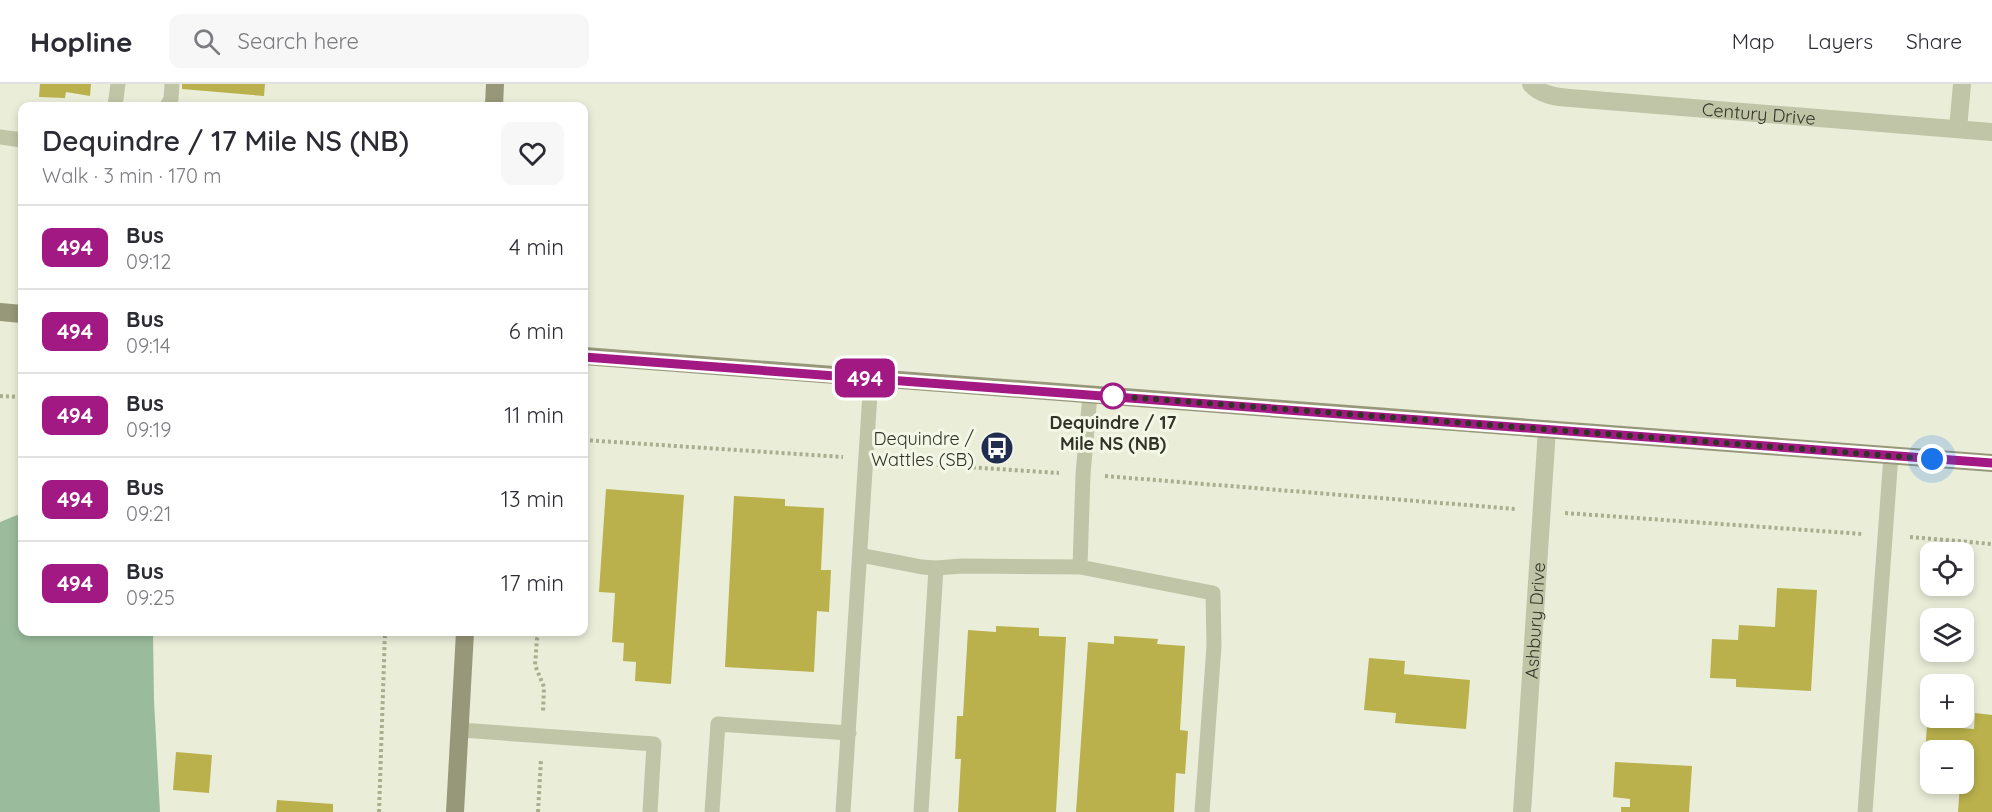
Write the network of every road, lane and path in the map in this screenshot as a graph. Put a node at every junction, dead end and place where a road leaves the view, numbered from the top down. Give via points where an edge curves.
1 (117, 84) edge
2 (172, 84) edge
3 (495, 84) edge
4 (1531, 84) edge
5 (1962, 84) edge
6 (115, 102) edge
7 (169, 102) edge
8 (494, 102) edge
9 (1958, 129) junction
10 (1992, 132) edge
11 (0, 137) edge
12 (18, 139) edge
13 (0, 312) edge
14 (18, 314) edge
15 (588, 357) edge
16 (871, 378) junction
17 (1090, 395) junction
18 (0, 396) edge
19 (18, 398) edge
20 (1546, 429) junction
21 (588, 440) edge
22 (1891, 455) junction
23 (841, 457) dead end
24 (889, 462) dead end
25 (1992, 463) edge
26 (1060, 473) dead end
27 (1107, 476) dead end
28 (1501, 508) dead end
29 (1565, 513) dead end
30 (1886, 536) junction
31 (1992, 544) edge
32 (860, 555) junction
33 (1080, 567) junction
34 (936, 568) junction
35 (385, 636) edge
36 (465, 636) edge
37 (538, 636) edge
38 (543, 717) dead end
39 (460, 730) junction
40 (849, 733) junction
41 (541, 755) dead end
42 (379, 812) edge
43 (454, 812) edge
44 (538, 812) edge
45 (650, 812) edge
46 (712, 812) edge
47 (843, 812) edge
48 (921, 812) edge
49 (1202, 812) edge
50 (1522, 812) edge
51 (1865, 812) edge

1 - 6 lane
2 - 7 lane
3 - 8 main road
4 - 9 street, Century Drive via 1552,96 1570,98
5 - 9 street
9 - 10 street, Century Drive
11 - 12 lane
13 - 14 main road
15 - 16 main road
16 - 17 main road
16 - 32 lane
17 - 20 main road
17 - 33 lane
18 - 19 path
20 - 22 main road
20 - 50 street, Ashbury Drive
21 - 23 path
22 - 25 main road
22 - 30 lane
24 - 26 path
27 - 28 path
29 - 30 path
30 - 31 path
30 - 51 lane
32 - 34 lane
32 - 40 lane
33 - 34 lane
33 - 49 lane via 1213,593 1214,646
34 - 48 lane
35 - 42 path
36 - 39 main road
37 - 38 path via 535,665 544,687
39 - 43 main road
39 - 45 lane via 654,744
40 - 46 lane via 718,724
40 - 47 lane
41 - 44 path

